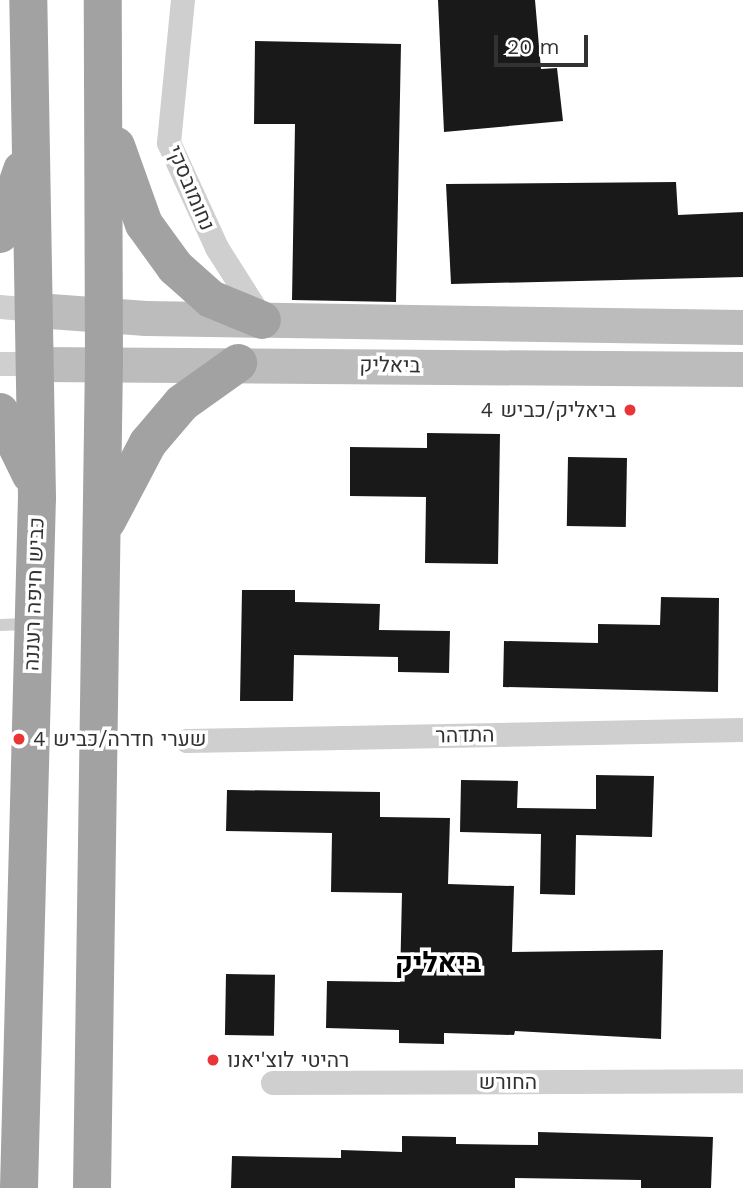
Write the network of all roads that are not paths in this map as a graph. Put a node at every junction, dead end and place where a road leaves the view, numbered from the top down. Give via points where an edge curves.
1 (28, 0) edge
2 (103, 0) edge
3 (183, 0) edge
4 (106, 112) junction
5 (30, 116) junction
6 (0, 234) edge
7 (18, 308) edge
8 (103, 316) junction
9 (262, 320) junction
10 (743, 327) edge
11 (104, 363) junction
12 (238, 363) junction
13 (18, 364) edge
14 (743, 369) edge
15 (0, 412) edge
16 (37, 498) junction
17 (101, 536) junction
18 (16, 624) edge
19 (743, 730) edge
20 (187, 741) dead end
21 (743, 1081) edge
22 (273, 1083) dead end
23 (19, 1188) edge
24 (92, 1188) edge

1 - 5 highway, כביש חיפה רעננה
2 - 4 highway
3 - 9 street, נחומובסקי via 169,143 217,248
4 - 8 highway
4 - 9 highway via 144,224 175,267 211,299
5 - 6 highway via 14,203
5 - 7 highway, כביש חיפה רעננה
7 - 8 main road, ביאליק
7 - 13 highway, כביש חיפה רעננה
8 - 9 main road, ביאליק
8 - 11 highway
9 - 10 main road, ביאליק
11 - 12 main road, ביאליק
11 - 13 main road, ביאליק
11 - 17 highway
12 - 14 main road, ביאליק
12 - 17 highway via 182,403 148,443 123,484
13 - 16 highway, כביש חיפה רעננה
15 - 16 highway via 21,448
16 - 18 highway, כביש חיפה רעננה
17 - 24 highway
18 - 23 highway, כביש חיפה רעננה
19 - 20 street, התדהר
21 - 22 street, החורש

